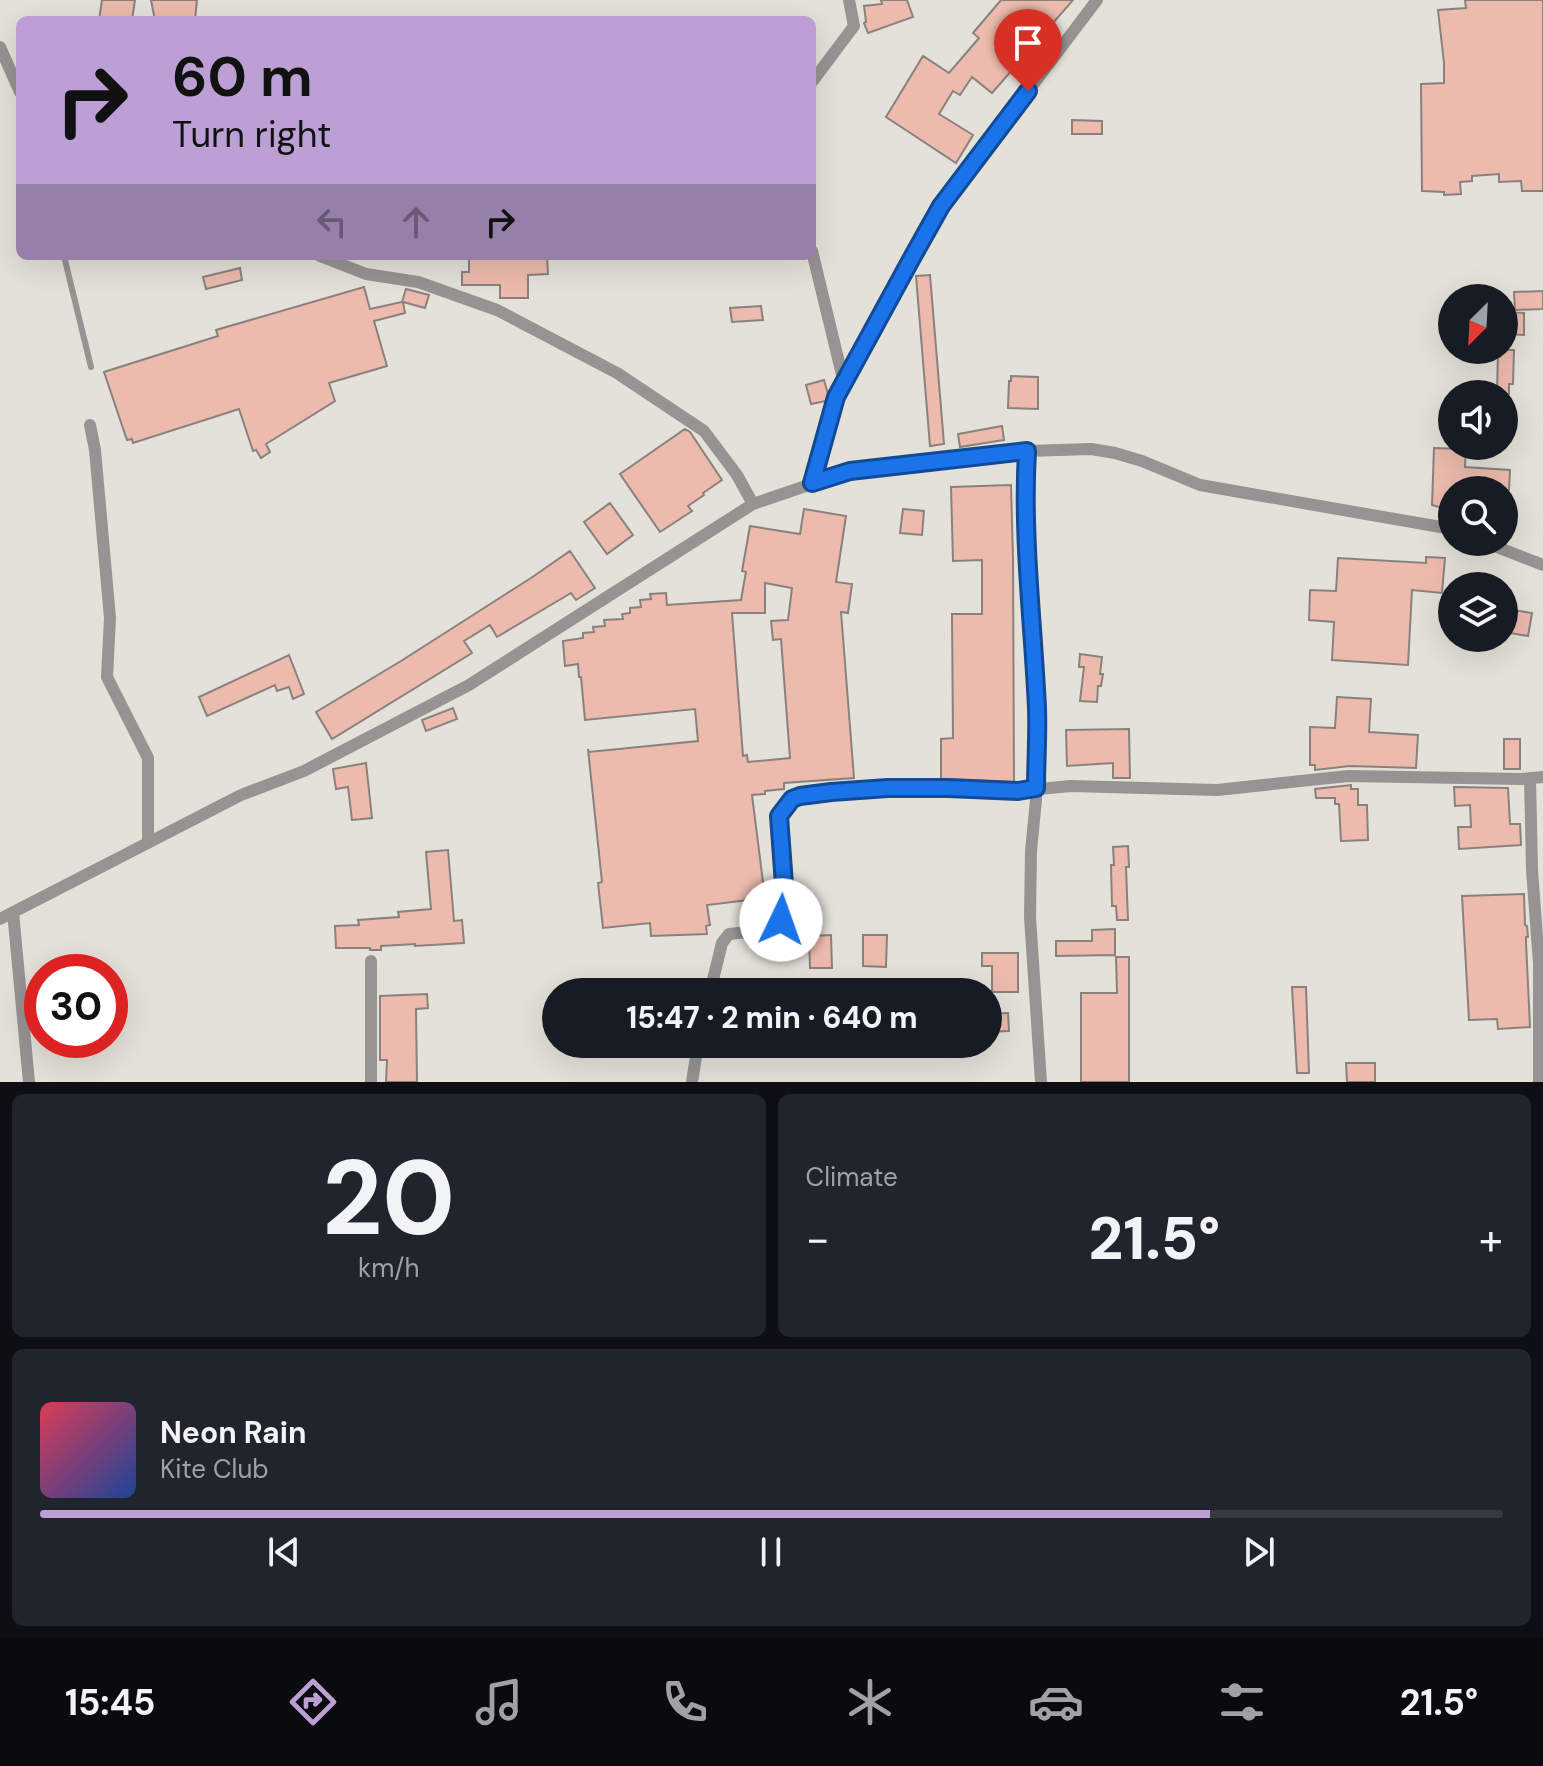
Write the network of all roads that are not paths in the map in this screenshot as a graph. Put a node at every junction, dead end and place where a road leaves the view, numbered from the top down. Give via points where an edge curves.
1 (849, 0) edge
2 (1097, 0) edge
3 (0, 47) edge
4 (816, 77) edge
5 (16, 83) edge
6 (65, 260) edge
7 (330, 260) edge
8 (814, 260) edge
9 (91, 367) dead end
10 (844, 383) junction
11 (90, 425) dead end
12 (1027, 451) junction
13 (812, 483) junction
14 (753, 504) junction
15 (1438, 527) edge
16 (1518, 555) edge
17 (1543, 565) edge
18 (1536, 778) edge
19 (1036, 788) junction
20 (148, 843) junction
21 (13, 912) junction
22 (0, 919) edge
23 (371, 961) dead end
24 (713, 978) edge
25 (696, 1058) edge
26 (29, 1082) edge
27 (371, 1082) edge
28 (692, 1082) edge
29 (1041, 1082) edge
30 (1539, 1082) edge

1 - 4 street via 854,26
2 - 10 street via 941,206
3 - 5 street
6 - 9 lane
7 - 14 street via 366,274 418,282 497,310 617,373 704,431
8 - 10 street
10 - 13 street
11 - 20 street via 110,618 107,677 148,758
12 - 13 street via 850,471
12 - 15 street via 1115,453 1200,485
12 - 19 street
13 - 14 street
14 - 20 street via 469,685 304,771 241,795
16 - 17 street
18 - 19 street via 1348,776 1217,790
18 - 30 street via 1532,870
19 - 24 street via 888,788 792,799 779,816 785,898 781,920 766,930 729,934
19 - 29 street via 1030,917
20 - 21 street
21 - 22 street
21 - 26 street
23 - 27 street
25 - 28 street

